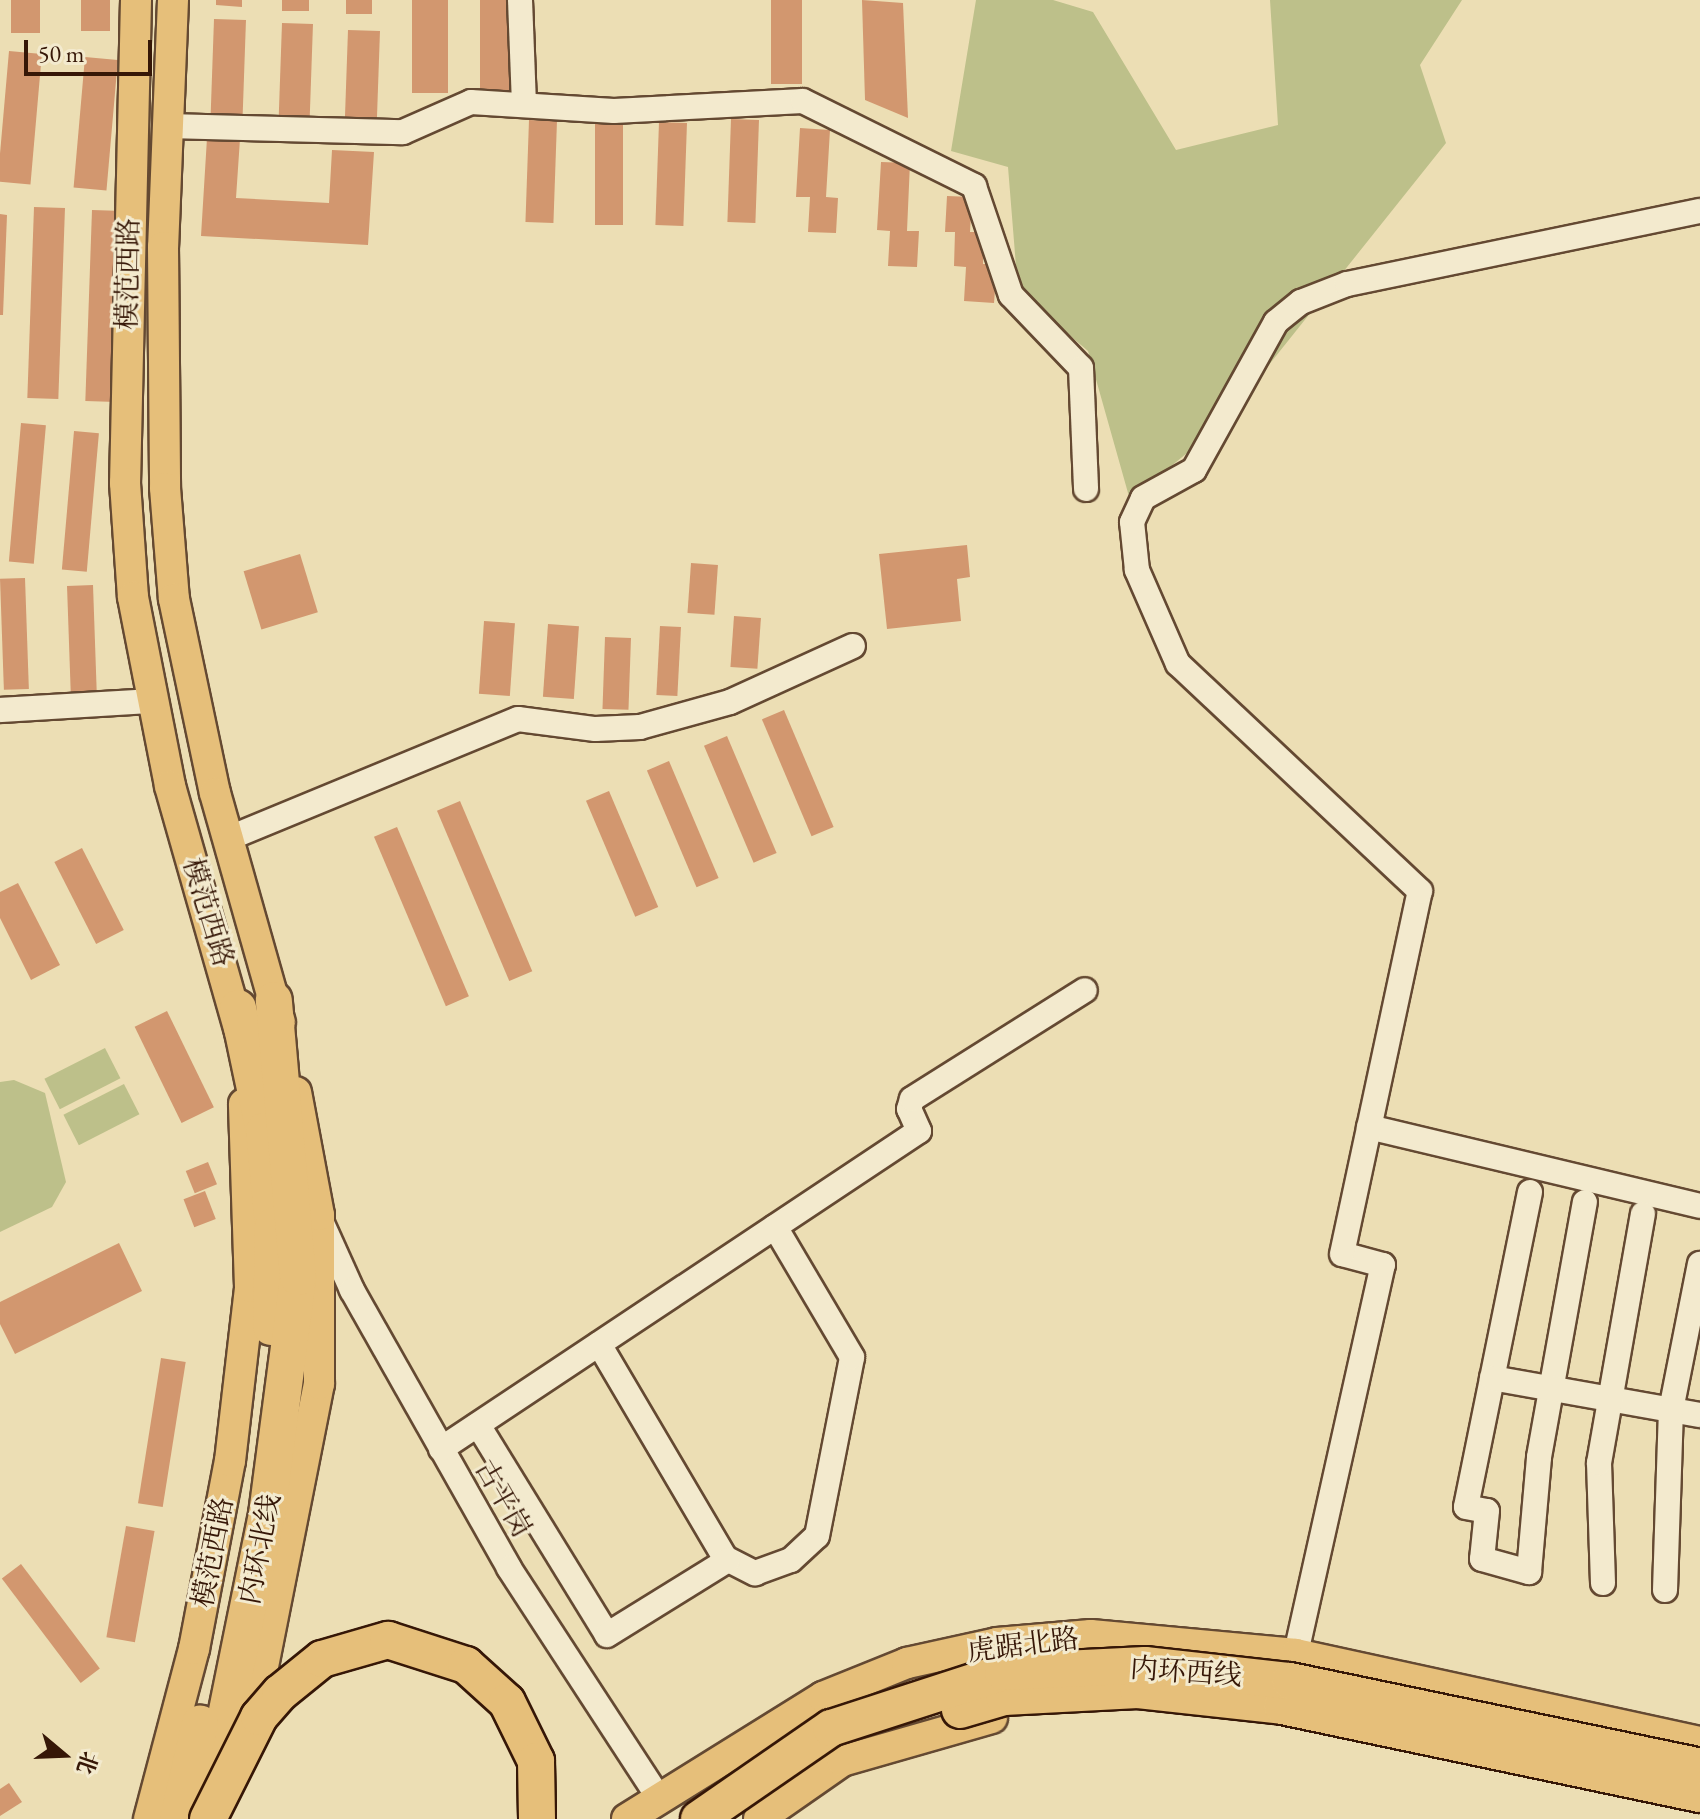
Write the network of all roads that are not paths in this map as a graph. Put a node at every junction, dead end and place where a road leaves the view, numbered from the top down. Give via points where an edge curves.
1 (136, 0) edge
2 (173, 0) edge
3 (520, 0) edge
4 (524, 104) junction
5 (168, 126) junction
6 (1700, 211) edge
7 (1086, 489) dead end
8 (853, 646) dead end
9 (150, 701) junction
10 (0, 710) edge
11 (227, 839) junction
12 (1085, 990) dead end
13 (274, 1000) junction
14 (238, 1008) junction
15 (1369, 1127) junction
16 (1530, 1192) dead end
17 (1585, 1202) dead end
18 (1700, 1206) edge
19 (1643, 1214) dead end
20 (319, 1215) junction
21 (775, 1227) junction
22 (1700, 1264) edge
23 (599, 1344) junction
24 (1492, 1378) junction
25 (1553, 1388) junction
26 (1610, 1399) junction
27 (1671, 1410) junction
28 (1700, 1415) edge
29 (478, 1425) junction
30 (441, 1449) junction
31 (728, 1560) junction
32 (1603, 1583) dead end
33 (1665, 1590) dead end
34 (1296, 1654) junction
35 (1280, 1722) junction
36 (1700, 1742) edge
37 (1700, 1767) edge
38 (1700, 1794) edge
39 (666, 1808) edge
40 (1700, 1808) edge
41 (149, 1819) edge
42 (178, 1819) edge
43 (206, 1819) edge
44 (230, 1819) edge
45 (537, 1819) edge
46 (627, 1819) edge
47 (699, 1819) edge
48 (730, 1819) edge
49 (759, 1819) edge

1 - 9 main road, 模范西路 via 125,483
2 - 5 main road, 模范西路
3 - 4 street
4 - 5 street via 471,102 403,132
4 - 7 street via 614,111 803,101 974,186 1011,295 1081,368
5 - 11 main road, 模范西路 via 165,488 191,697
6 - 15 street via 1347,284 1301,302 1276,322 1202,460 1143,498 1132,522 1137,570 1178,664 1420,891
8 - 11 street via 730,702 653,724 595,729 518,719
9 - 10 street
9 - 14 main road, 模范西路
11 - 13 main road, 模范西路
12 - 21 street via 912,1099 909,1109 919,1131
13 - 20 main road, 模范西路
13 - 43 highway, 内环北线 via 298,1277 267,1514
14 - 41 main road, 模范西路 via 250,1287 230,1461 194,1649
14 - 42 highway, 内环北线 via 264,1131 272,1319 253,1463
15 - 18 street
15 - 34 street via 1342,1254 1383,1265
16 - 24 street
17 - 25 street
19 - 26 street
20 - 30 street, 古平岗
20 - 44 main road, 模范西路 via 319,1384
21 - 23 street
21 - 31 street via 848,1344 851,1375 817,1536 769,1571 755,1573
22 - 27 street
23 - 29 street
23 - 31 street
24 - 25 street
24 - 25 street via 1466,1507 1487,1511 1482,1559 1529,1572
25 - 26 street
26 - 27 street
26 - 32 street via 1599,1463
27 - 28 street
27 - 33 street
29 - 30 street
29 - 31 street via 607,1635
30 - 39 street, 古平岗
34 - 35 street
34 - 36 main road, 虎踞北路
34 - 39 main road, 虎踞北路 via 1091,1635 922,1660 823,1697
35 - 40 main road
35 - 49 main road via 1141,1703 1024,1712 938,1728 842,1761
37 - 47 highway, 内环西线, bridge via 1290,1681 1145,1665 1031,1670 1003,1672 831,1728
38 - 48 highway, 内环西线, bridge via 1282,1706 1138,1690 1004,1697 836,1746
39 - 46 main road, 虎踞北路
43 - 45 highway, bridge via 259,1717 280,1693 322,1659 388,1640 456,1660 507,1702 536,1761

